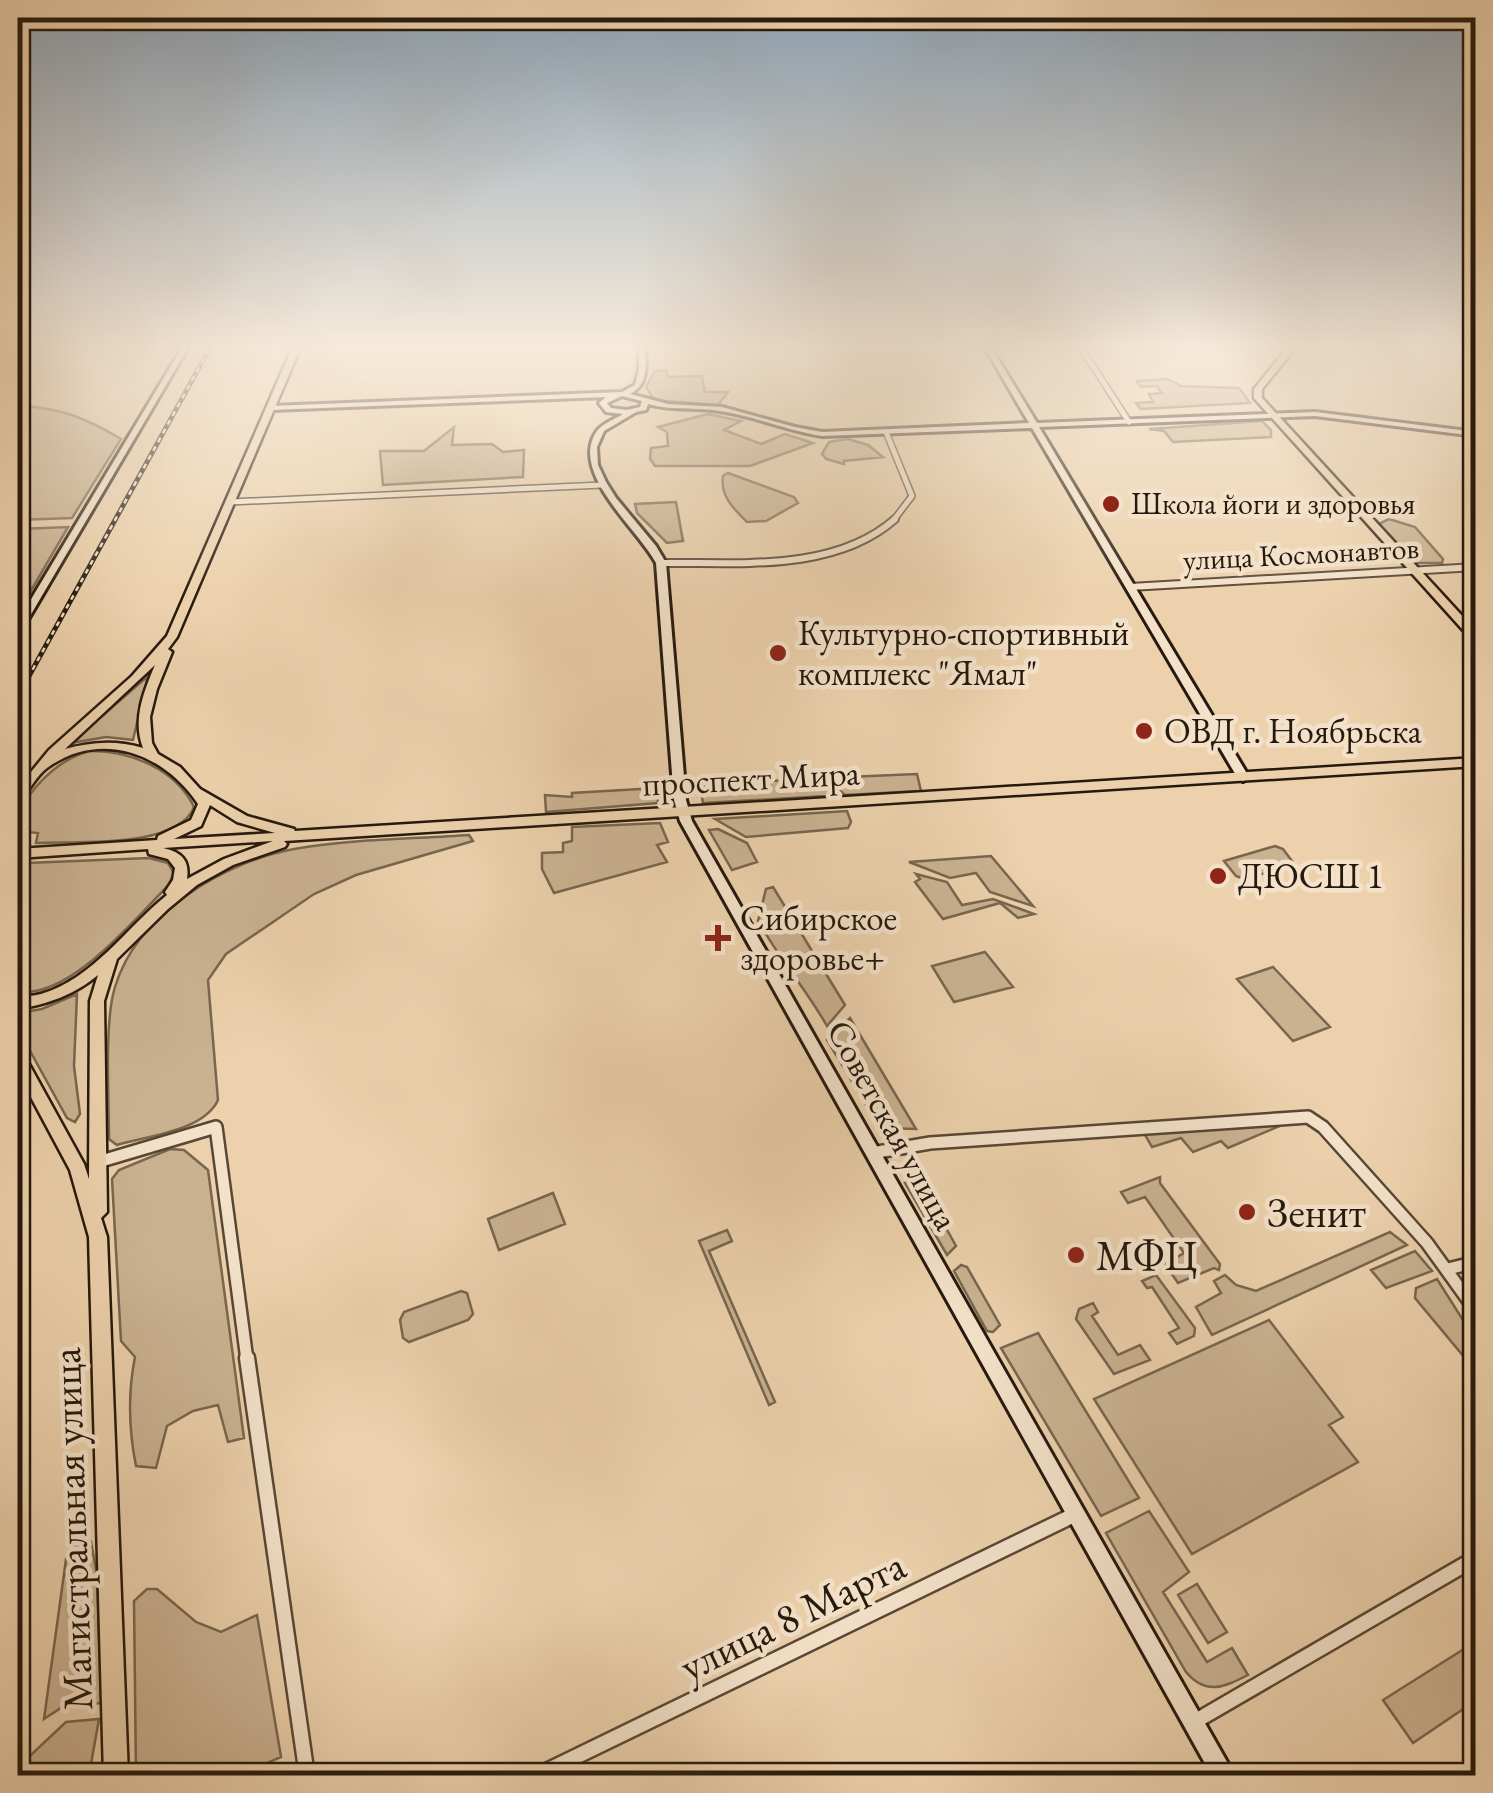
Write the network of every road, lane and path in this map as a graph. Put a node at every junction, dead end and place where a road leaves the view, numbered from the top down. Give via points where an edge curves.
1 (136, 430) edge
2 (262, 430) edge
3 (603, 430) edge
4 (799, 430) edge
5 (943, 430) edge
6 (1034, 430) edge
7 (1284, 430) edge
8 (1446, 430) edge
9 (886, 432) junction
10 (1476, 434) edge
11 (602, 486) junction
12 (230, 502) junction
13 (662, 563) junction
14 (1476, 567) edge
15 (1413, 571) junction
16 (1127, 583) junction
17 (18, 628) edge
18 (172, 637) junction
19 (1476, 638) edge
20 (157, 759) junction
21 (1476, 762) edge
22 (1243, 777) junction
23 (31, 778) junction
24 (188, 784) junction
25 (18, 796) edge
26 (682, 811) junction
27 (330, 835) junction
28 (123, 847) junction
29 (24, 852) edge
30 (157, 909) junction
31 (118, 948) junction
32 (18, 1003) edge
33 (18, 1060) edge
34 (872, 1153) junction
35 (98, 1162) junction
36 (98, 1237) junction
37 (1476, 1262) edge
38 (1448, 1268) junction
39 (1476, 1311) edge
40 (1076, 1514) junction
41 (1476, 1558) edge
42 (1194, 1722) junction
43 (116, 1776) edge
44 (307, 1776) edge
45 (536, 1776) edge
46 (1224, 1776) edge

1 - 17 main road
2 - 12 main road
3 - 11 main road via 594,443
4 - 9 main road
5 - 9 main road
6 - 16 main road
7 - 15 main road
8 - 10 main road
9 - 13 street via 912,496 906,509 872,534 822,556
11 - 12 street
11 - 13 main road
12 - 18 main road
13 - 26 main road, Советская улица
14 - 15 street, улица Космонавтов
15 - 16 street, улица Космонавтов
15 - 19 main road
16 - 22 main road
18 - 20 main road via 143,728
18 - 23 main road
20 - 23 main road via 133,747 91,744 62,754
20 - 24 main road
21 - 22 main road, проспект Мира
22 - 26 main road, проспект Мира
23 - 25 main road
24 - 27 main road via 259,826
24 - 28 main road via 204,804 196,823 180,834
26 - 27 main road, проспект Мира
26 - 34 main road, Советская улица
27 - 28 main road, проспект Мира
27 - 30 main road via 241,856
28 - 29 main road, проспект Мира
28 - 30 main road via 179,860 180,881
30 - 31 main road
31 - 32 main road via 67,988
31 - 35 main road via 97,1001
33 - 36 main road, Магистральная улица via 78,1168
34 - 38 street via 1300,1116 1323,1127
34 - 40 main road, Советская улица
35 - 36 main road
35 - 44 street via 216,1126
36 - 43 main road, Магистральная улица
37 - 38 street
38 - 39 street
40 - 42 main road, Советская улица
40 - 45 street, улица 8 Марта
41 - 42 street
42 - 46 main road, Советская улица

